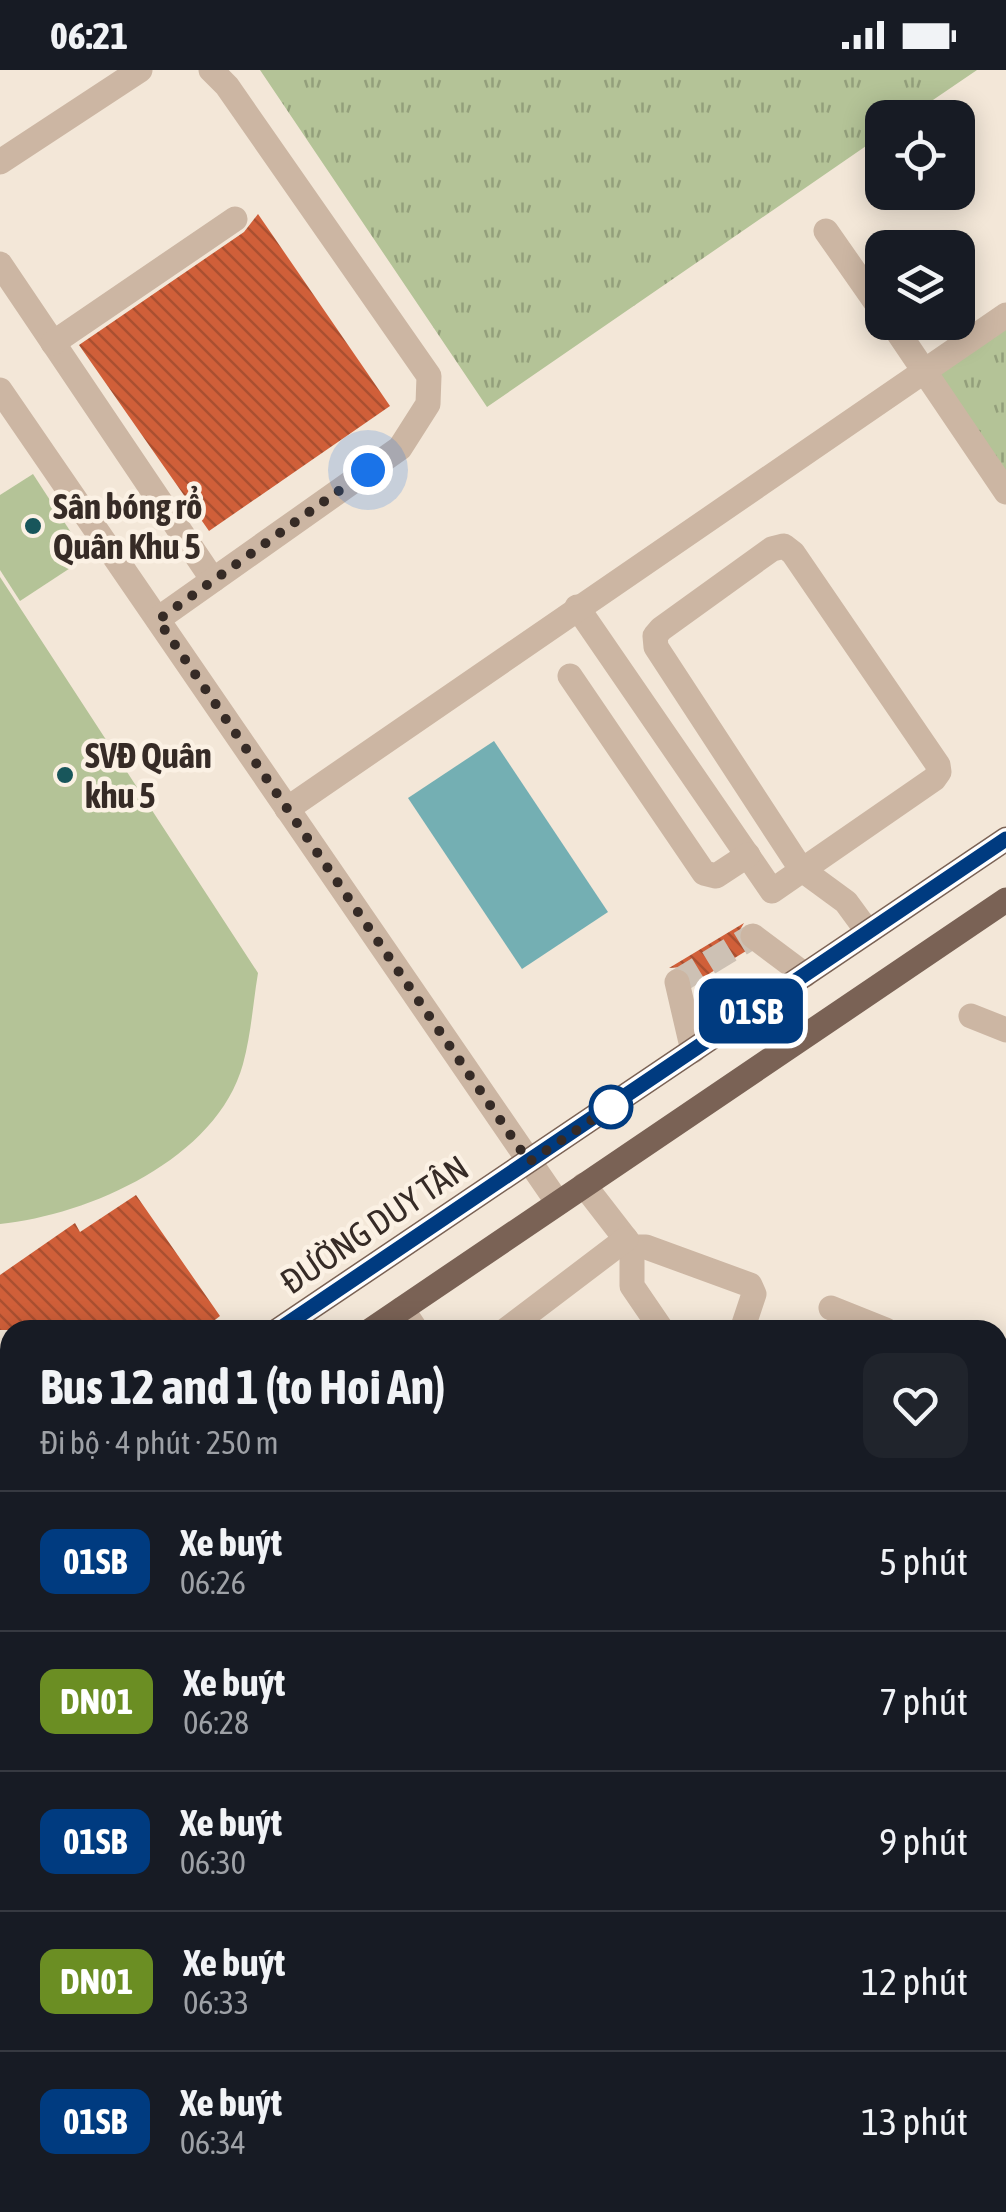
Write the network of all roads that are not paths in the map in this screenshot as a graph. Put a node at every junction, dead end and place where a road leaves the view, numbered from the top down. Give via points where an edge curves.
1 (140, 70) edge
2 (210, 70) edge
3 (0, 162) edge
4 (235, 219) dead end
5 (826, 231) dead end
6 (0, 264) edge
7 (865, 287) edge
8 (1006, 314) edge
9 (904, 340) edge
10 (53, 343) junction
11 (926, 372) junction
12 (0, 390) edge
13 (1006, 492) edge
14 (214, 580) junction
15 (577, 607) junction
16 (158, 620) junction
17 (570, 676) dead end
18 (287, 809) junction
19 (1006, 839) edge
20 (748, 855) junction
21 (802, 869) junction
22 (1006, 900) edge
23 (868, 932) junction
24 (753, 936) dead end
25 (805, 975) junction
26 (677, 982) dead end
27 (971, 1016) dead end
28 (1006, 1030) edge
29 (693, 1051) junction
30 (529, 1162) junction
31 (584, 1185) junction
32 (558, 1203) junction
33 (629, 1243) junction
34 (830, 1308) dead end
35 (293, 1320) edge
36 (409, 1320) edge
37 (520, 1320) edge
38 (655, 1320) edge
39 (745, 1320) edge
40 (861, 1320) edge

1 - 3 street
2 - 14 street via 228,86 429,376 428,404 400,448
4 - 10 street
5 - 7 street
6 - 10 street
8 - 11 street
9 - 11 street
10 - 14 street
11 - 13 street
11 - 15 street
12 - 16 street
14 - 16 street
15 - 18 street
15 - 20 street
16 - 18 street
17 - 20 street via 704,873 716,876
18 - 30 street
19 - 23 main road, ĐƯỜNG DUY TÂN
20 - 21 street via 772,891
21 - 21 street via 656,647 655,636 784,546 939,772
21 - 23 street via 846,902
22 - 31 main road
23 - 25 main road, ĐƯỜNG DUY TÂN
24 - 25 street
25 - 29 main road, ĐƯỜNG DUY TÂN
26 - 29 street
27 - 28 street
29 - 30 main road, ĐƯỜNG DUY TÂN
30 - 32 street
30 - 35 main road, ĐƯỜNG DUY TÂN
31 - 32 main road
31 - 33 street
32 - 36 main road
33 - 37 street
33 - 38 street via 632,1286
33 - 39 street via 743,1278 754,1294
34 - 40 street

